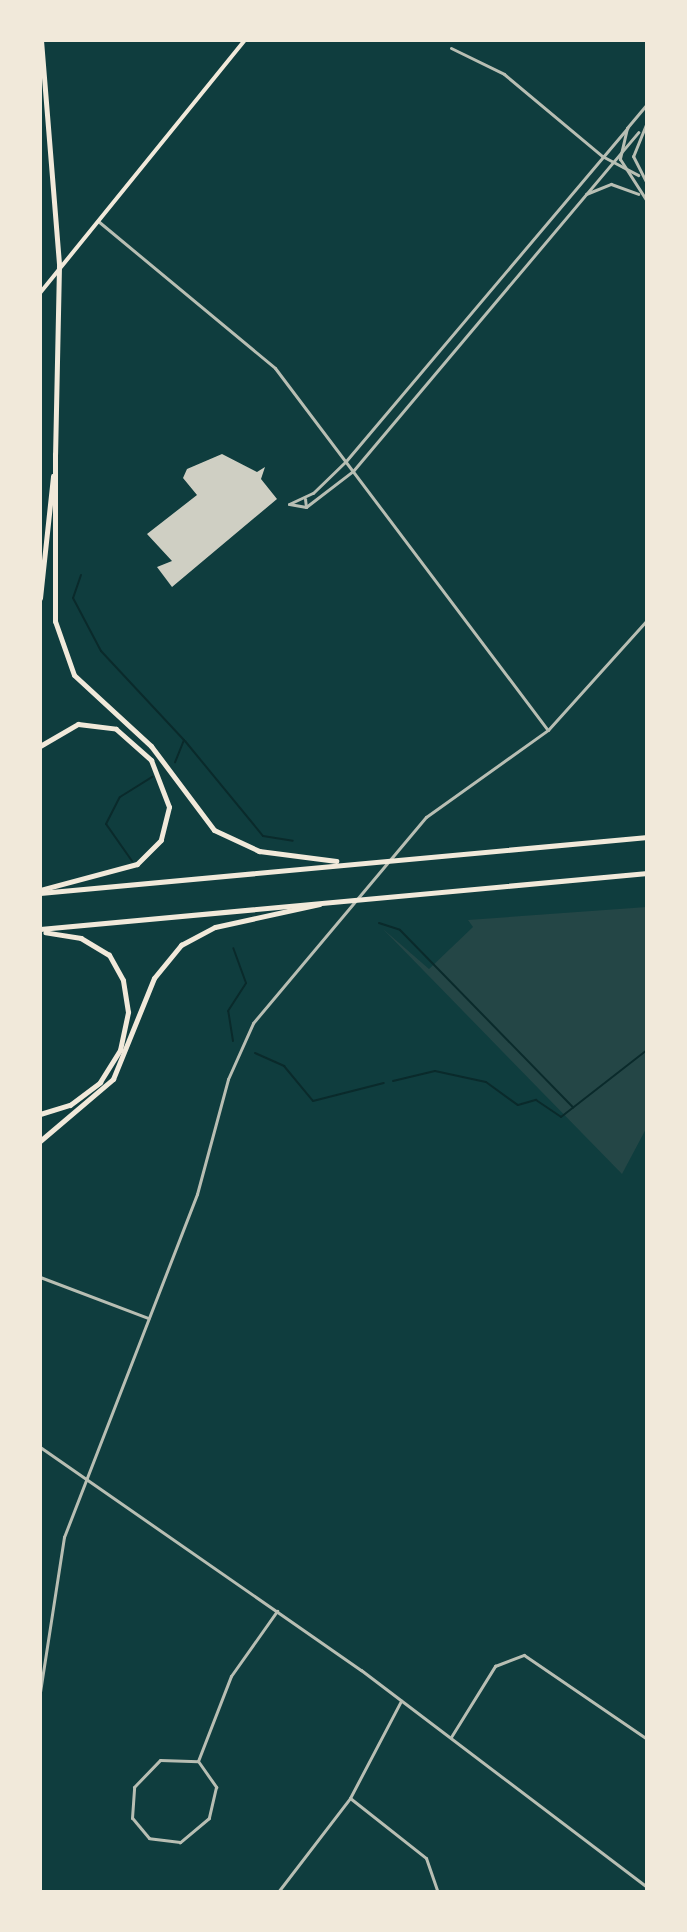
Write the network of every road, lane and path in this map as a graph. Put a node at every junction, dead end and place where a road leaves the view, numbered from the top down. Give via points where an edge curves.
1 (41, 40) edge
2 (245, 40) edge
3 (451, 48) dead end
4 (647, 104) edge
5 (647, 122) edge
6 (627, 128) junction
7 (638, 132) junction
8 (621, 153) junction
9 (602, 156) junction
10 (613, 162) junction
11 (621, 166) junction
12 (638, 175) junction
13 (647, 184) edge
14 (586, 194) junction
15 (641, 195) junction
16 (647, 201) edge
17 (98, 221) junction
18 (40, 293) edge
19 (55, 454) junction
20 (346, 461) junction
21 (353, 471) junction
22 (305, 499) junction
23 (306, 507) junction
24 (40, 598) edge
25 (647, 620) edge
26 (548, 730) junction
27 (40, 746) edge
28 (647, 837) edge
29 (349, 862) junction
30 (647, 873) edge
31 (40, 892) edge
32 (348, 898) junction
33 (40, 930) edge
34 (40, 1114) edge
35 (40, 1141) edge
36 (40, 1277) edge
37 (148, 1318) junction
38 (40, 1447) edge
39 (86, 1476) junction
40 (277, 1611) junction
41 (40, 1692) edge
42 (401, 1701) junction
43 (451, 1737) junction
44 (647, 1739) edge
45 (198, 1761) junction
46 (350, 1798) junction
47 (647, 1887) edge
48 (278, 1892) edge
49 (438, 1892) edge

1 - 19 highway via 58,242
2 - 17 main road
3 - 9 street via 509,78
4 - 6 street
5 - 7 street
6 - 8 street
6 - 9 street
7 - 8 street
7 - 12 street
8 - 10 street
8 - 11 street
9 - 10 street
9 - 20 street
10 - 11 street
10 - 14 street
11 - 12 street
11 - 15 street
12 - 13 street
14 - 15 street via 615,184
14 - 21 street
15 - 16 street
17 - 18 main road
17 - 20 street via 256,349
19 - 24 highway
19 - 29 highway via 55,626 77,679 151,746 192,809 218,833 274,854
20 - 21 street
20 - 22 street
21 - 23 street
21 - 26 street
22 - 23 street
22 - 23 street via 289,504
25 - 26 street
26 - 37 street via 415,827 330,926 244,1039 197,1194
27 - 31 highway via 73,725 119,730 154,764 169,807 161,840 137,864
28 - 29 highway
29 - 31 highway
30 - 32 highway
32 - 33 highway
32 - 35 highway via 215,927 184,942 156,974 113,1079
33 - 34 highway via 71,935 103,950 122,977 128,1008 122,1045 103,1079 74,1103
36 - 37 street
37 - 39 street
38 - 39 street
39 - 40 street
39 - 41 street via 59,1555
40 - 42 street
40 - 45 street via 229,1679
42 - 43 street
42 - 46 street
43 - 44 street via 495,1666 524,1655
43 - 47 street
45 - 45 street via 166,1757 137,1781 131,1812 149,1838 180,1842 209,1818 216,1787
46 - 48 street
46 - 49 street via 426,1858

